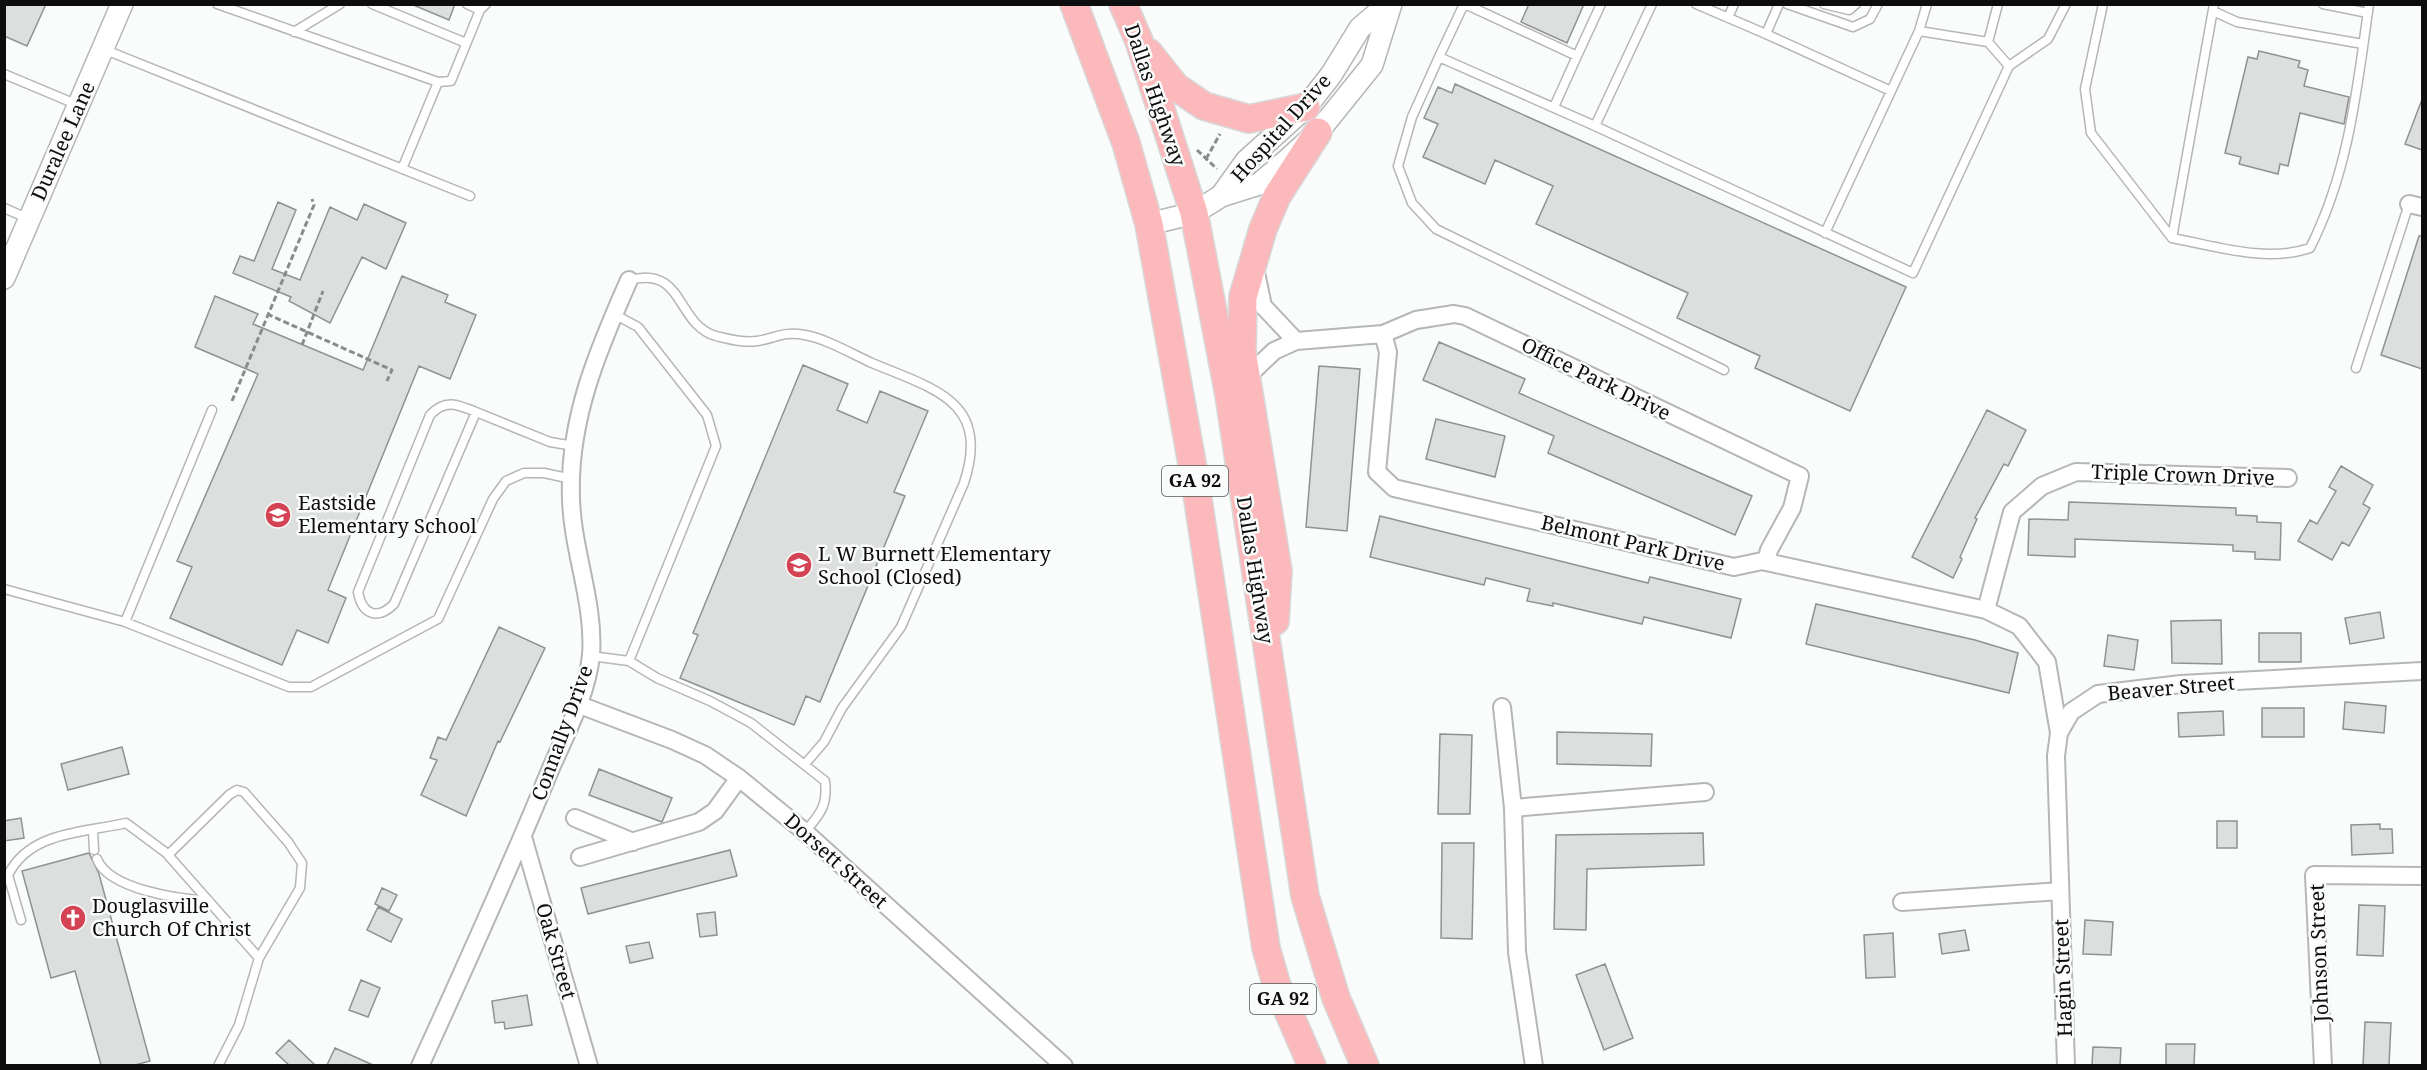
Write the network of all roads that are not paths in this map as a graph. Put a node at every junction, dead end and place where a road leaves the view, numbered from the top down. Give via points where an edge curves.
1 (122, 4) edge
2 (217, 4) edge
3 (340, 4) edge
4 (372, 4) edge
5 (467, 4) edge
6 (1074, 4) edge
7 (1123, 4) edge
8 (1389, 4) edge
9 (1465, 4) edge
10 (1600, 4) edge
11 (1652, 4) edge
12 (1696, 4) edge
13 (1734, 4) edge
14 (1779, 4) edge
15 (1787, 4) edge
16 (1824, 4) edge
17 (1856, 4) edge
18 (1878, 4) edge
19 (1927, 4) edge
20 (1998, 4) edge
21 (2066, 4) edge
22 (2103, 4) edge
23 (2323, 4) edge
24 (483, 7) edge
25 (1713, 8) edge
26 (2214, 8) edge
27 (2368, 9) edge
28 (1728, 18) junction
29 (1919, 31) junction
30 (294, 32) junction
31 (1766, 34) junction
32 (1139, 40) junction
33 (1988, 42) junction
34 (466, 43) junction
35 (2363, 44) junction
36 (103, 49) junction
37 (1576, 56) junction
38 (1439, 57) junction
39 (2009, 66) junction
40 (4, 74) edge
41 (438, 82) junction
42 (1891, 91) junction
43 (78, 105) junction
44 (1306, 107) junction
45 (1554, 107) junction
46 (1595, 126) junction
47 (1318, 132) junction
48 (402, 169) junction
49 (470, 196) dead end
50 (1221, 196) junction
51 (2416, 205) edge
52 (4, 208) edge
53 (1194, 213) junction
54 (29, 219) junction
55 (1149, 224) junction
56 (1825, 233) junction
57 (2172, 238) junction
58 (1254, 260) junction
59 (4, 278) edge
60 (628, 280) joint
61 (614, 314) junction
62 (1383, 334) junction
63 (1296, 341) junction
64 (2356, 368) dead end
65 (1724, 370) dead end
66 (1246, 378) junction
67 (212, 410) dead end
68 (476, 412) junction
69 (574, 446) junction
70 (2288, 478) dead end
71 (572, 479) junction
72 (1766, 562) junction
73 (4, 589) edge
74 (1986, 610) junction
75 (125, 622) junction
76 (591, 656) junction
77 (629, 661) junction
78 (2422, 671) edge
79 (1272, 682) junction
80 (578, 704) junction
81 (1502, 707) dead end
82 (2059, 733) junction
83 (805, 764) junction
84 (739, 778) junction
85 (1705, 792) dead end
86 (1513, 808) junction
87 (575, 818) dead end
88 (93, 831) junction
89 (805, 832) junction
90 (523, 837) junction
91 (633, 842) junction
92 (169, 855) junction
93 (580, 857) dead end
94 (2422, 876) edge
95 (2060, 891) junction
96 (209, 902) junction
97 (1902, 902) dead end
98 (21, 921) dead end
99 (259, 958) junction
100 (218, 1065) edge
101 (420, 1065) edge
102 (589, 1065) edge
103 (1064, 1065) edge
104 (1312, 1065) edge
105 (1365, 1065) edge
106 (1534, 1065) edge
107 (2066, 1065) edge
108 (2324, 1065) edge

1 - 36 street, Duralee Lane
2 - 30 lane
3 - 30 lane
4 - 34 lane
5 - 24 lane
6 - 55 main road, GA 92 via 1126,143
7 - 32 main road, Dallas Highway / GA 92
8 - 44 street, Hospital Drive via 1360,28
8 - 47 street, Hospital Drive via 1372,65
9 - 37 lane
9 - 38 lane
10 - 37 lane
11 - 46 lane
12 - 25 lane
13 - 28 lane
14 - 31 lane
15 - 18 lane via 1853,27 1870,19
16 - 17 lane via 1849,10
19 - 29 lane
20 - 33 lane
21 - 39 lane via 2048,39
22 - 57 lane via 2085,89 2091,133
23 - 27 lane
24 - 34 lane
25 - 28 lane
26 - 35 lane via 2237,22
26 - 57 lane
27 - 35 lane
28 - 31 lane
29 - 33 lane
29 - 42 lane
30 - 41 lane
31 - 42 lane
32 - 44 main road via 1176,87 1204,106 1249,119
32 - 53 main road, Dallas Highway / GA 92
33 - 39 lane
34 - 41 lane via 451,81
35 - 57 lane via 2352,130 2322,225 2310,248 2290,255 2266,254
36 - 43 street, Duralee Lane
36 - 48 lane
37 - 45 lane
38 - 45 lane
38 - 65 lane via 1412,117 1398,166 1412,203 1436,229
39 - 56 lane via 1913,273
40 - 43 lane
41 - 48 lane
42 - 56 lane
43 - 54 street, Duralee Lane
44 - 50 street, Hospital Drive via 1246,161
45 - 46 lane
46 - 56 lane
47 - 50 street, Hospital Drive via 1259,184
47 - 58 main road via 1277,196
48 - 49 lane
50 - 53 street, Hospital Drive
51 - 64 lane
52 - 54 lane
53 - 55 street, Hospital Drive
53 - 79 main road, Dallas Highway / GA 92 via 1229,395
54 - 59 street, Duralee Lane
55 - 104 main road, GA 92 via 1196,492 1266,948 1276,983
58 - 63 street via 1263,306
58 - 66 main road via 1243,297
60 - 61 street, Connally Drive
60 - 83 lane via 645,276 664,281 698,324 712,334 756,341 783,333 808,335 941,392 959,409 971,432 971,459 964,483 901,627
61 - 69 street, Connally Drive via 590,375
61 - 77 lane via 638,327 707,416 716,446
62 - 63 street, Office Park Drive
62 - 72 street, Belmont Park Drive via 1388,352 1377,472 1394,488 1734,567
62 - 72 street, Office Park Drive via 1416,320 1465,316 1800,476 1792,508
63 - 66 street, Office Park Drive via 1274,351
66 - 79 main road via 1278,571
67 - 75 lane
68 - 68 lane via 394,604 387,611 368,612 361,605 358,592 430,415 439,406 455,403
68 - 69 lane via 550,442
69 - 71 street, Connally Drive
70 - 74 street, Triple Crown Drive via 2076,472 2042,486 2012,512
71 - 75 lane via 544,472 524,473 506,481 493,499 438,619 310,687 290,687
71 - 76 street, Connally Drive via 571,498
72 - 74 street, Belmont Park Drive
73 - 75 lane
74 - 82 street, Belmont Park Drive via 2019,626 2047,662
76 - 77 lane
76 - 80 street, Connally Drive
77 - 83 lane via 751,723
78 - 82 street, Beaver Street via 2181,684 2098,694 2071,712
79 - 105 main road, Dallas Highway / GA 92 via 1305,896 1336,998
80 - 84 street, Dorsett Street via 705,755
80 - 90 street, Connally Drive
81 - 86 street
82 - 95 street, Beaver Street via 2056,756
83 - 89 lane via 825,781 827,797 821,814
84 - 89 street, Dorsett Street
84 - 91 street via 715,811 699,822
85 - 86 street
86 - 106 street via 1517,952
87 - 91 street
88 - 92 lane via 126,823
88 - 96 lane via 95,855 115,879 180,898
88 - 98 lane via 71,833 32,846 16,860 8,875
89 - 103 street, Dorsett Street
90 - 101 street, Connally Drive
90 - 102 street, Oak Street
91 - 93 street
92 - 96 lane
92 - 99 lane via 237,790 244,792 288,842 302,863 300,888
94 - 108 street, Johnson Street via 2314,875
95 - 97 street
95 - 107 street, Hagin Street
96 - 99 lane
99 - 100 lane via 239,1025

